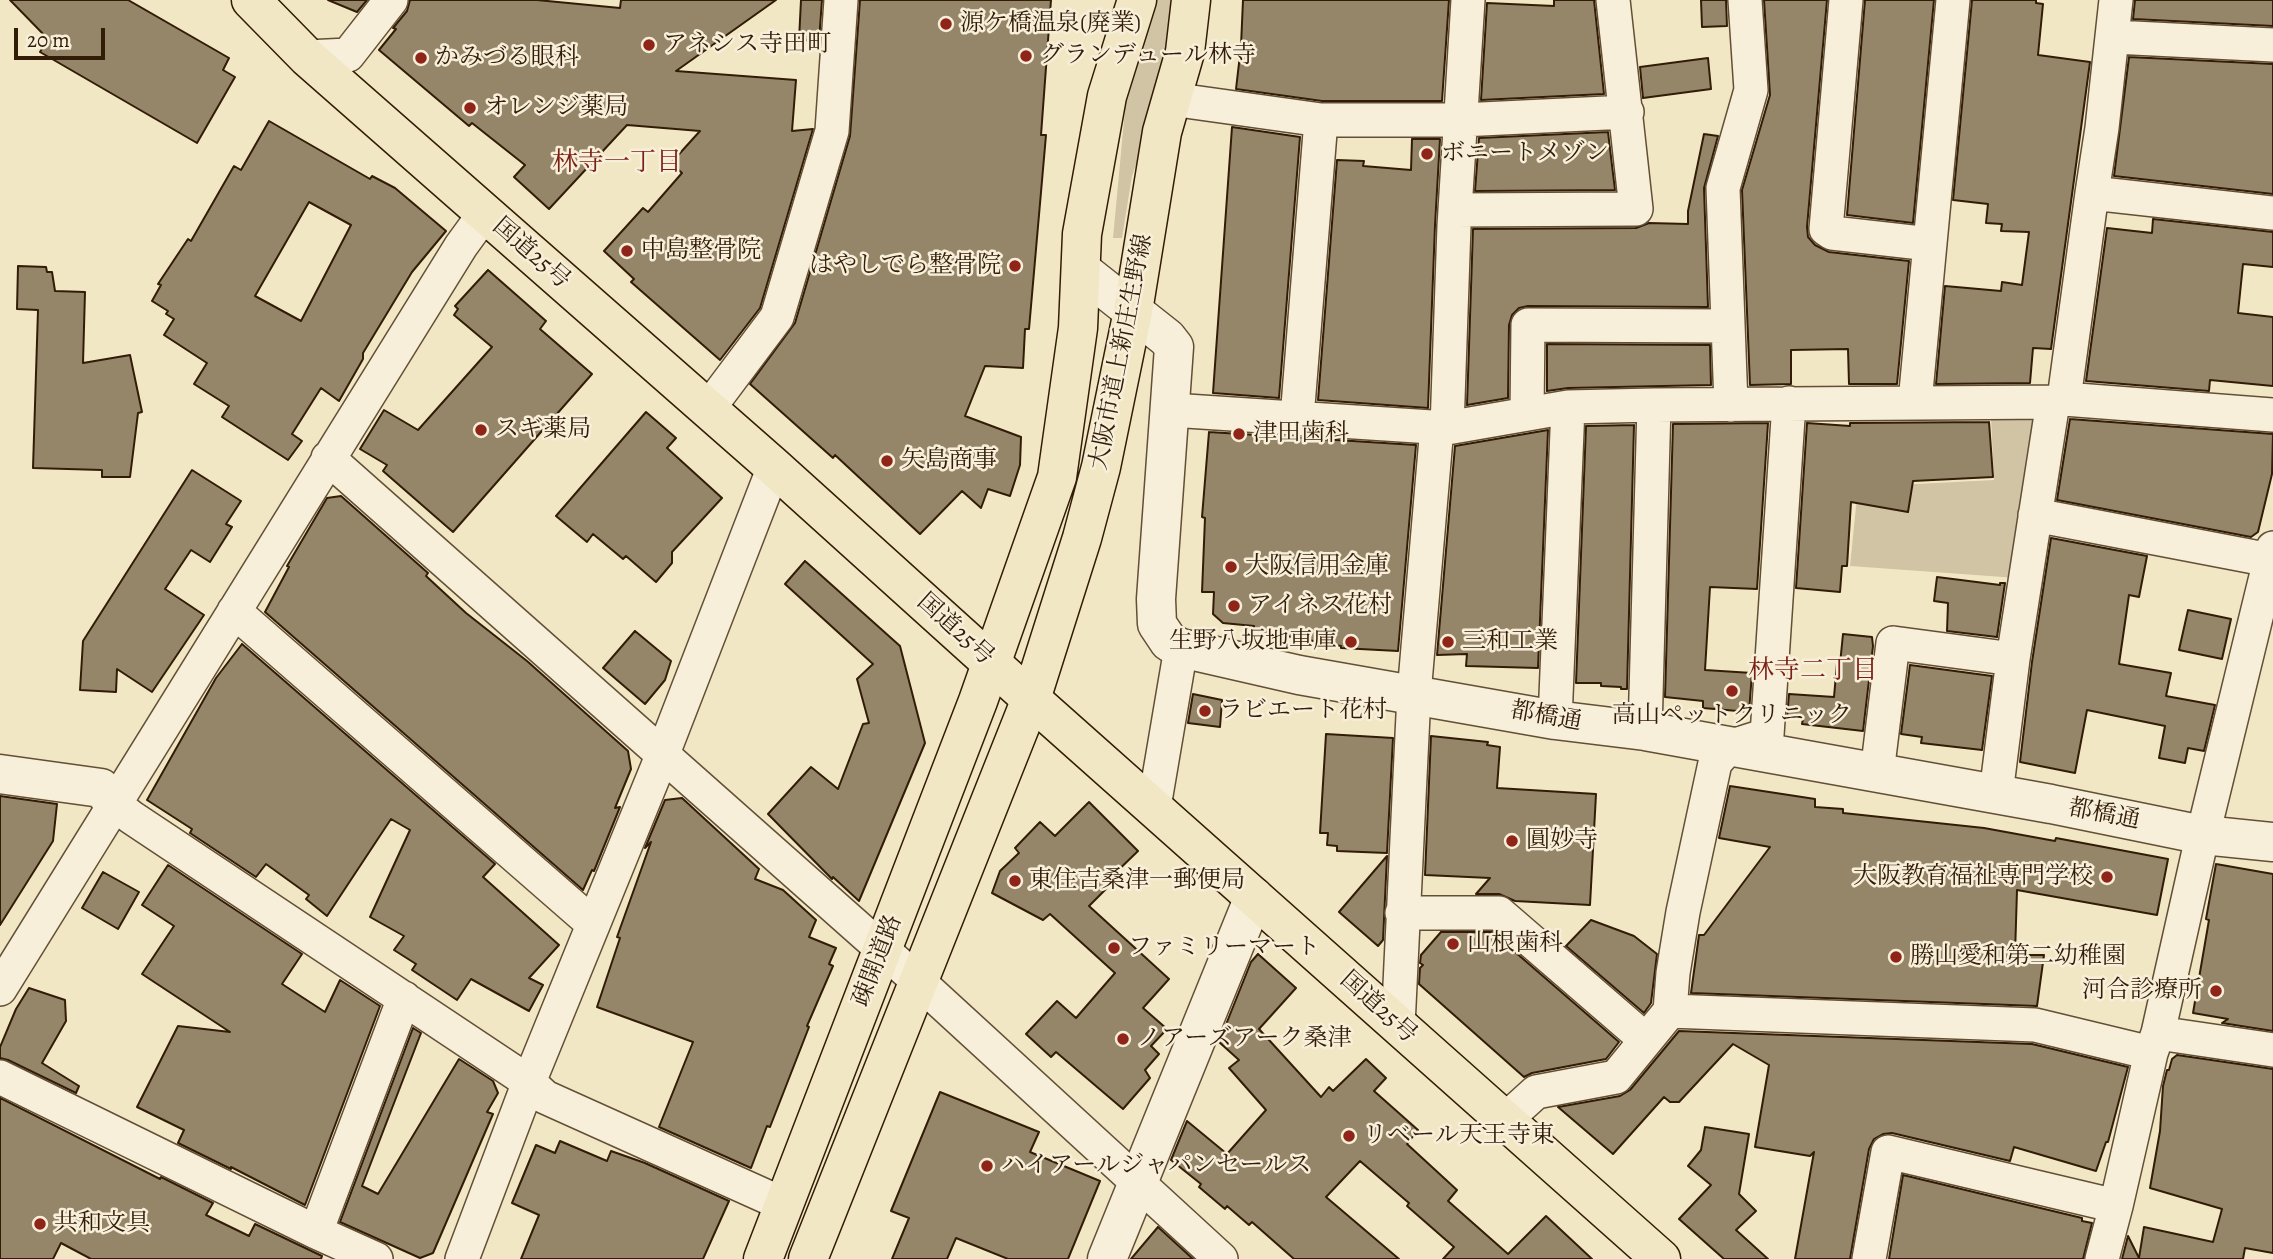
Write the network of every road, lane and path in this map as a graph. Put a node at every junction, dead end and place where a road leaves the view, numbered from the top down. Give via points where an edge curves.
1 (251, 0) edge
2 (391, 0) edge
3 (841, 0) edge
4 (1137, 0) edge
5 (1191, 0) edge
6 (1468, 0) edge
7 (1613, 0) edge
8 (1745, 0) edge
9 (1846, 0) edge
10 (1953, 0) edge
11 (2116, 0) edge
12 (2113, 37) junction
13 (2273, 45) edge
14 (307, 57) junction
15 (1171, 99) junction
16 (1627, 112) junction
17 (1321, 120) junction
18 (1461, 120) junction
19 (2092, 192) junction
20 (1455, 210) junction
21 (485, 213) junction
22 (2273, 213) edge
23 (1930, 244) junction
24 (1081, 270) junction
25 (1133, 311) junction
26 (1728, 326) junction
27 (2059, 400) junction
28 (1915, 402) junction
29 (1789, 403) junction
30 (1654, 405) junction
31 (1731, 405) junction
32 (1568, 407) junction
33 (708, 409) junction
34 (1171, 410) junction
35 (1527, 414) junction
36 (2273, 415) edge
37 (1297, 418) junction
38 (1442, 427) junction
39 (328, 458) junction
40 (774, 467) junction
41 (2035, 515) junction
42 (2272, 554) edge
43 (234, 611) junction
44 (1181, 648) junction
45 (2013, 659) junction
46 (991, 663) junction
47 (1414, 694) junction
48 (1031, 699) junction
49 (1555, 720) junction
50 (1645, 731) junction
51 (1729, 747) junction
52 (662, 757) junction
53 (1877, 773) junction
54 (0, 774) edge
55 (1996, 794) junction
56 (115, 804) junction
57 (1154, 807) junction
58 (2203, 835) junction
59 (2273, 842) edge
60 (1254, 897) junction
61 (1402, 913) junction
62 (593, 924) junction
63 (882, 951) junction
64 (918, 981) junction
65 (0, 989) edge
66 (404, 998) junction
67 (1670, 1011) junction
68 (1398, 1026) junction
69 (1646, 1040) junction
70 (2154, 1043) junction
71 (2273, 1050) edge
72 (0, 1077) edge
73 (529, 1082) junction
74 (1504, 1121) junction
75 (1137, 1184) junction
76 (785, 1205) junction
77 (2116, 1206) junction
78 (316, 1232) junction
79 (376, 1259) edge
80 (461, 1259) edge
81 (763, 1259) edge
82 (808, 1259) edge
83 (1107, 1259) edge
84 (1221, 1259) edge
85 (1661, 1259) edge
86 (1869, 1259) edge
87 (2102, 1259) edge

1 - 14 main road, 国道25号
2 - 14 street via 348,55
3 - 33 street via 832,131 777,317
4 - 24 main road, 大阪市道上新庄生野線 via 1107,96 1082,234
5 - 15 main road, 大阪市道上新庄生野線 via 1185,52
6 - 18 street
7 - 16 street
8 - 26 street via 1751,90 1723,188
9 - 23 street via 1826,229
10 - 23 street
11 - 12 street
12 - 13 street
12 - 19 street
14 - 21 main road, 国道25号
15 - 17 street
15 - 25 main road, 大阪市道上新庄生野線
16 - 18 street
16 - 20 street via 1636,209
17 - 18 street
17 - 37 street
18 - 20 street
19 - 22 street
19 - 27 street
20 - 38 street
21 - 33 main road, 国道25号
21 - 39 street
23 - 28 street
24 - 25 street
24 - 46 main road, 大阪市道上新庄生野線 via 1078,328 1057,477
25 - 34 street via 1174,347
25 - 48 main road, 大阪市道上新庄生野線 via 1098,479
26 - 31 street
26 - 35 street via 1528,325
27 - 28 street
27 - 36 street
27 - 41 street
28 - 29 street
29 - 31 street
29 - 51 street via 1767,735
30 - 31 street
30 - 32 street
30 - 50 street
32 - 35 street
32 - 49 street
33 - 40 main road, 国道25号
34 - 37 street
34 - 44 street via 1157,624 1169,642
35 - 38 street
37 - 38 street
38 - 47 street
39 - 43 street
39 - 52 street
40 - 46 main road, 国道25号
40 - 52 street
41 - 42 street
41 - 45 street
42 - 58 street
43 - 56 street
43 - 62 street
44 - 47 street, 都橋通 via 1299,675
44 - 57 street
45 - 53 street via 1893,643
45 - 55 street
46 - 48 main road, 国道25号
46 - 63 main road, 疎開道路
47 - 49 street, 都橋通
47 - 61 street
48 - 57 main road, 国道25号
48 - 64 main road, 疎開道路
49 - 50 street, 都橋通
50 - 51 street, 都橋通
51 - 53 street, 都橋通
51 - 67 street via 1715,763 1683,912
52 - 62 street
52 - 63 street
53 - 55 street, 都橋通
54 - 56 street via 101,788
55 - 58 street, 都橋通
56 - 65 street
56 - 66 street
57 - 60 main road, 国道25号
58 - 59 street, 都橋通
58 - 70 street
60 - 68 main road, 国道25号
60 - 75 street
61 - 68 street
61 - 69 street via 1499,913
62 - 73 street
63 - 64 street
63 - 76 main road, 疎開道路
64 - 75 street
64 - 82 main road, 疎開道路
66 - 73 street
66 - 78 street
67 - 69 street
67 - 70 street via 2035,1025
68 - 74 main road, 国道25号
69 - 74 street via 1616,1077 1536,1092
70 - 71 street
70 - 77 street
72 - 78 street
73 - 76 street via 545,1097
73 - 80 street
74 - 85 main road, 国道25号
75 - 83 street
75 - 84 street
76 - 81 main road, 疎開道路
77 - 86 street via 1888,1152
77 - 87 street
78 - 79 street

